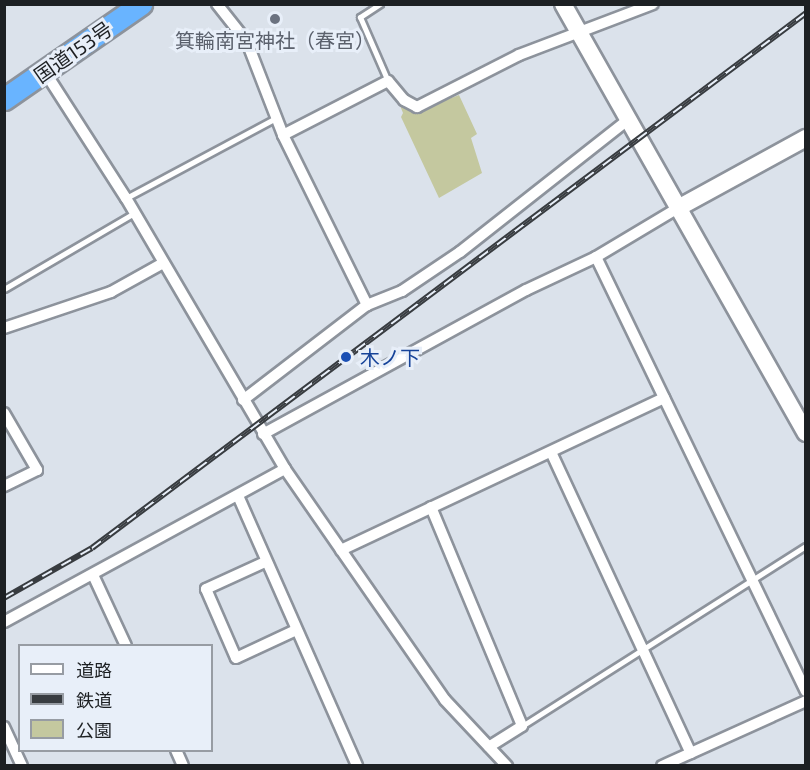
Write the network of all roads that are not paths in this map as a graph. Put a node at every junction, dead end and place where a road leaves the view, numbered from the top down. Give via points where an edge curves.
1 (141, 4) edge
2 (217, 4) edge
3 (380, 4) edge
4 (564, 4) edge
5 (653, 4) edge
6 (580, 34) junction
7 (45, 72) junction
8 (388, 81) junction
9 (4, 99) edge
10 (276, 118) junction
11 (628, 120) junction
12 (282, 135) junction
13 (806, 138) edge
14 (126, 198) junction
15 (678, 208) junction
16 (134, 213) junction
17 (597, 257) junction
18 (163, 263) junction
19 (4, 289) edge
20 (367, 305) junction
21 (4, 328) edge
22 (664, 398) junction
23 (243, 400) junction
24 (4, 414) edge
25 (806, 433) edge
26 (263, 434) junction
27 (551, 452) junction
28 (285, 469) junction
29 (4, 486) edge
30 (239, 498) junction
31 (431, 507) junction
32 (806, 546) edge
33 (341, 550) junction
34 (265, 562) junction
35 (94, 577) junction
36 (752, 581) junction
37 (4, 621) edge
38 (296, 630) junction
39 (126, 644) edge
40 (641, 647) junction
41 (806, 691) edge
42 (806, 701) edge
43 (522, 726) junction
44 (4, 727) edge
45 (489, 747) junction
46 (691, 753) junction
47 (22, 765) edge
48 (357, 765) edge
49 (507, 765) edge
50 (662, 765) edge

1 - 7 highway, 国道153号
2 - 10 street via 247,42
3 - 8 lane via 360,17
4 - 6 street
5 - 6 street
6 - 8 street via 519,55 417,107 404,100
6 - 11 street
7 - 9 highway, 国道153号
7 - 14 street
8 - 12 street
10 - 12 street
10 - 14 lane
11 - 15 street
11 - 20 street via 460,252 402,291
12 - 20 street
13 - 15 street
14 - 16 street
15 - 17 street
15 - 25 street
16 - 18 street
16 - 19 lane
17 - 22 street
17 - 26 street via 526,290
18 - 21 street via 111,292
18 - 23 street
20 - 23 street
22 - 27 street
22 - 36 street
23 - 26 street
24 - 29 street via 37,470
26 - 28 street
27 - 31 street
27 - 40 street
28 - 30 street
28 - 33 street
30 - 34 street
30 - 35 street
31 - 33 street
31 - 43 street
32 - 36 lane
33 - 45 street via 445,700
34 - 38 street
34 - 38 street via 206,589 236,658
35 - 37 street
35 - 39 street
36 - 40 lane
36 - 41 street
38 - 48 street
40 - 43 lane
40 - 46 street
42 - 46 street
43 - 45 street
44 - 47 street
45 - 49 street
46 - 50 street

